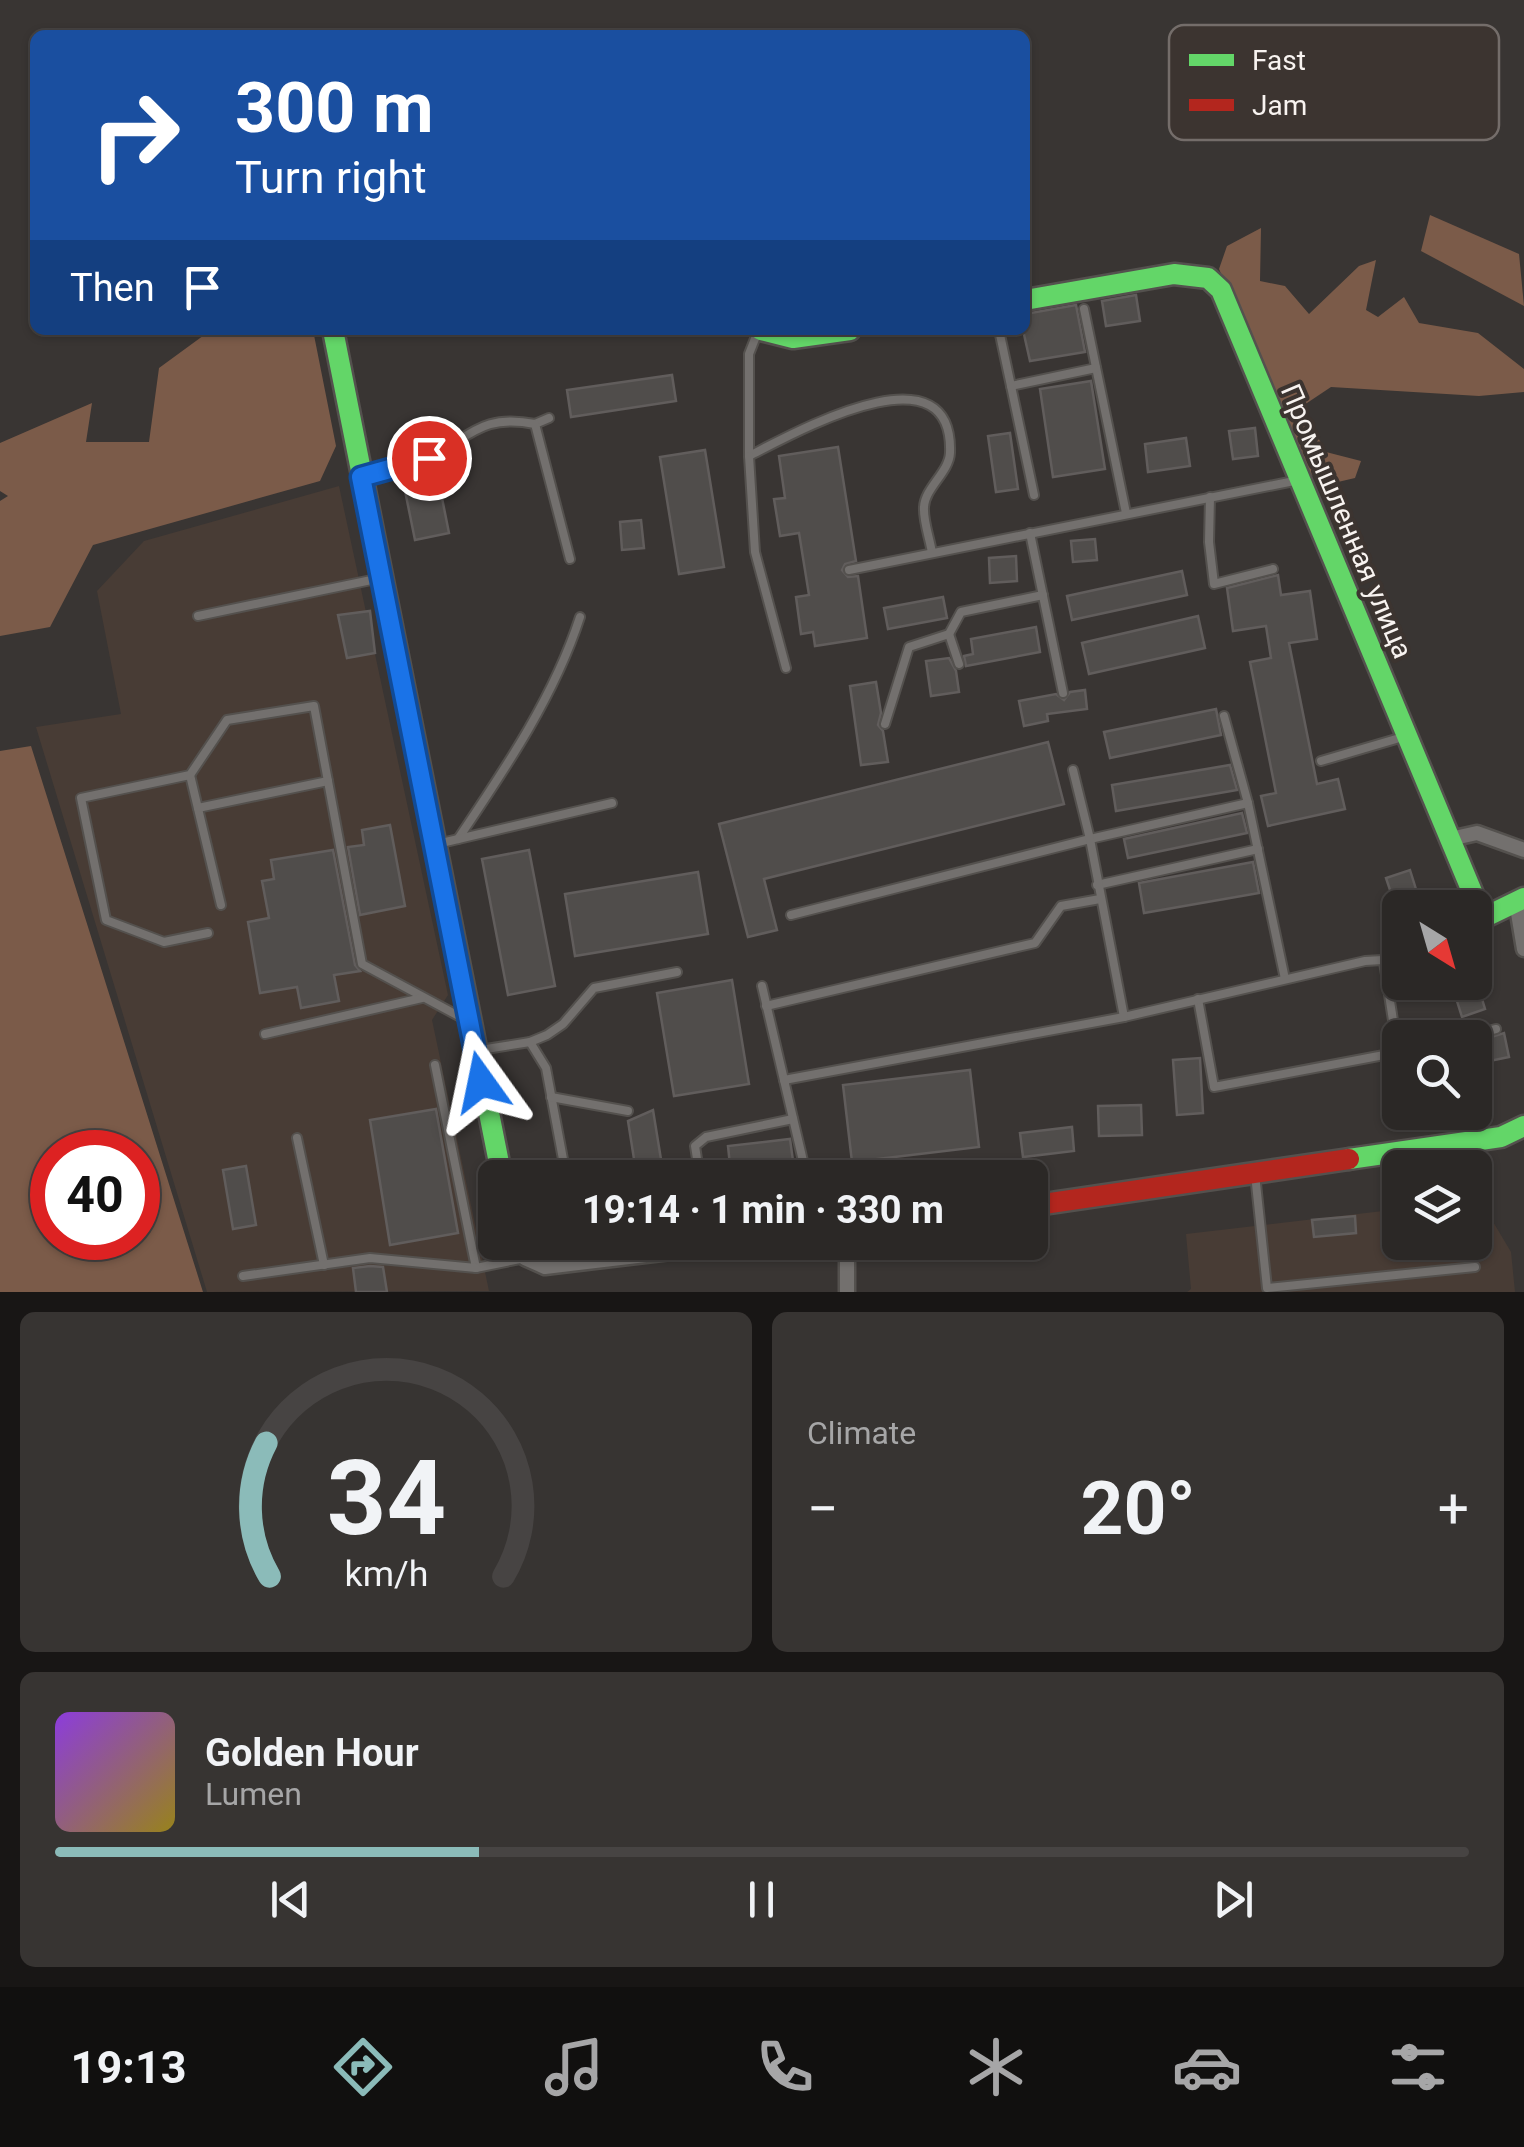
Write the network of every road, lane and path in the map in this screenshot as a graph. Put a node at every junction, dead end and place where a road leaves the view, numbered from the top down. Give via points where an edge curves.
1 (1030, 299) edge
2 (1084, 309) dead end
3 (333, 335) edge
4 (757, 335) edge
5 (773, 335) edge
6 (807, 335) edge
7 (1000, 335) edge
8 (1096, 368) junction
9 (1011, 386) junction
10 (549, 418) dead end
11 (535, 424) junction
12 (749, 456) junction
13 (361, 477) junction
14 (1299, 480) junction
15 (1034, 495) dead end
16 (1210, 497) junction
17 (1126, 513) junction
18 (1030, 532) junction
19 (932, 553) junction
20 (570, 559) dead end
21 (1273, 569) dead end
22 (848, 570) dead end
23 (381, 578) junction
24 (1043, 595) junction
25 (198, 616) dead end
26 (580, 617) dead end
27 (949, 634) junction
28 (958, 664) dead end
29 (786, 668) dead end
30 (1063, 693) dead end
31 (1224, 716) dead end
32 (885, 724) dead end
33 (1407, 736) junction
34 (1321, 761) dead end
35 (1072, 770) dead end
36 (190, 774) junction
37 (328, 782) junction
38 (612, 803) dead end
39 (1248, 803) junction
40 (198, 808) junction
41 (1090, 838) junction
42 (458, 839) junction
43 (1450, 839) junction
44 (433, 845) junction
45 (1258, 849) junction
46 (1524, 850) edge
47 (1097, 885) junction
48 (1467, 890) edge
49 (1100, 899) junction
50 (1520, 900) edge
51 (221, 905) dead end
52 (791, 915) dead end
53 (1492, 916) edge
54 (208, 933) dead end
55 (1524, 949) edge
56 (1382, 962) edge
57 (678, 972) dead end
58 (1285, 979) junction
59 (762, 986) dead end
60 (424, 997) junction
61 (1198, 999) junction
62 (766, 1006) junction
63 (1124, 1016) junction
64 (468, 1021) junction
65 (1496, 1029) dead end
66 (1492, 1030) edge
67 (265, 1034) dead end
68 (530, 1042) junction
69 (474, 1051) junction
70 (1382, 1055) edge
71 (435, 1065) dead end
72 (784, 1080) junction
73 (551, 1097) junction
74 (628, 1111) dead end
75 (793, 1119) junction
76 (1524, 1126) edge
77 (297, 1138) dead end
78 (1458, 1150) edge
79 (498, 1160) edge
80 (562, 1160) edge
81 (697, 1160) edge
82 (803, 1160) edge
83 (1382, 1162) edge
84 (1254, 1174) junction
85 (1048, 1203) edge
86 (519, 1260) edge
87 (528, 1260) edge
88 (606, 1260) edge
89 (847, 1260) edge
90 (324, 1265) junction
91 (1475, 1267) dead end
92 (476, 1268) junction
93 (242, 1276) dead end
94 (1380, 1278) junction
95 (1267, 1290) edge
96 (847, 1292) edge
97 (1378, 1292) edge

1 - 14 street, Промышленная улица via 1174,274 1208,278 1230,308
2 - 8 lane
3 - 13 street
4 - 12 lane via 749,354
5 - 6 street
7 - 9 lane
8 - 9 lane
8 - 17 lane
9 - 15 lane
10 - 11 lane
11 - 13 lane via 489,423 429,458
11 - 20 lane
12 - 19 lane via 874,402 931,407 945,424 950,456 923,505
12 - 29 lane via 756,552
13 - 23 street
14 - 16 lane
14 - 33 street, Промышленная улица
16 - 17 lane
16 - 21 lane via 1214,584
17 - 18 lane
18 - 19 lane
18 - 24 lane
19 - 22 lane
23 - 25 lane
23 - 44 street
24 - 27 lane via 962,612
24 - 30 lane
26 - 42 lane via 542,702
27 - 28 lane
27 - 32 lane via 909,647
31 - 39 lane
33 - 34 lane
33 - 43 street, Промышленная улица
35 - 41 lane
36 - 37 lane via 227,720 314,706
36 - 40 lane
36 - 54 lane via 81,798 106,920 164,942
37 - 40 lane
37 - 60 lane via 362,964
38 - 42 lane
39 - 41 lane
39 - 45 lane
40 - 51 lane
41 - 47 lane
41 - 52 lane
42 - 44 lane
43 - 46 street via 1477,833
43 - 48 street, Промышленная улица
44 - 64 street
45 - 47 lane
45 - 58 lane
47 - 49 lane
49 - 62 lane via 1061,906 1035,943
49 - 63 lane
50 - 53 street, Промышленная улица
50 - 55 street
56 - 58 lane
57 - 68 lane via 594,988 563,1024
58 - 61 lane
59 - 62 lane
60 - 64 lane
60 - 67 lane
61 - 63 lane
61 - 70 lane via 1214,1087
62 - 72 lane
63 - 72 lane
64 - 69 street
65 - 66 lane
68 - 69 lane
68 - 73 lane via 546,1068
69 - 79 street
71 - 92 lane
72 - 75 lane
73 - 74 lane
73 - 80 lane
75 - 81 lane via 706,1137 695,1146
75 - 82 lane
76 - 78 street
77 - 90 lane
83 - 84 street
84 - 85 street
84 - 95 lane
86 - 92 lane
87 - 88 street via 556,1266
89 - 96 street
90 - 92 lane via 382,1258
90 - 93 lane
91 - 94 lane
94 - 95 lane
94 - 97 lane

